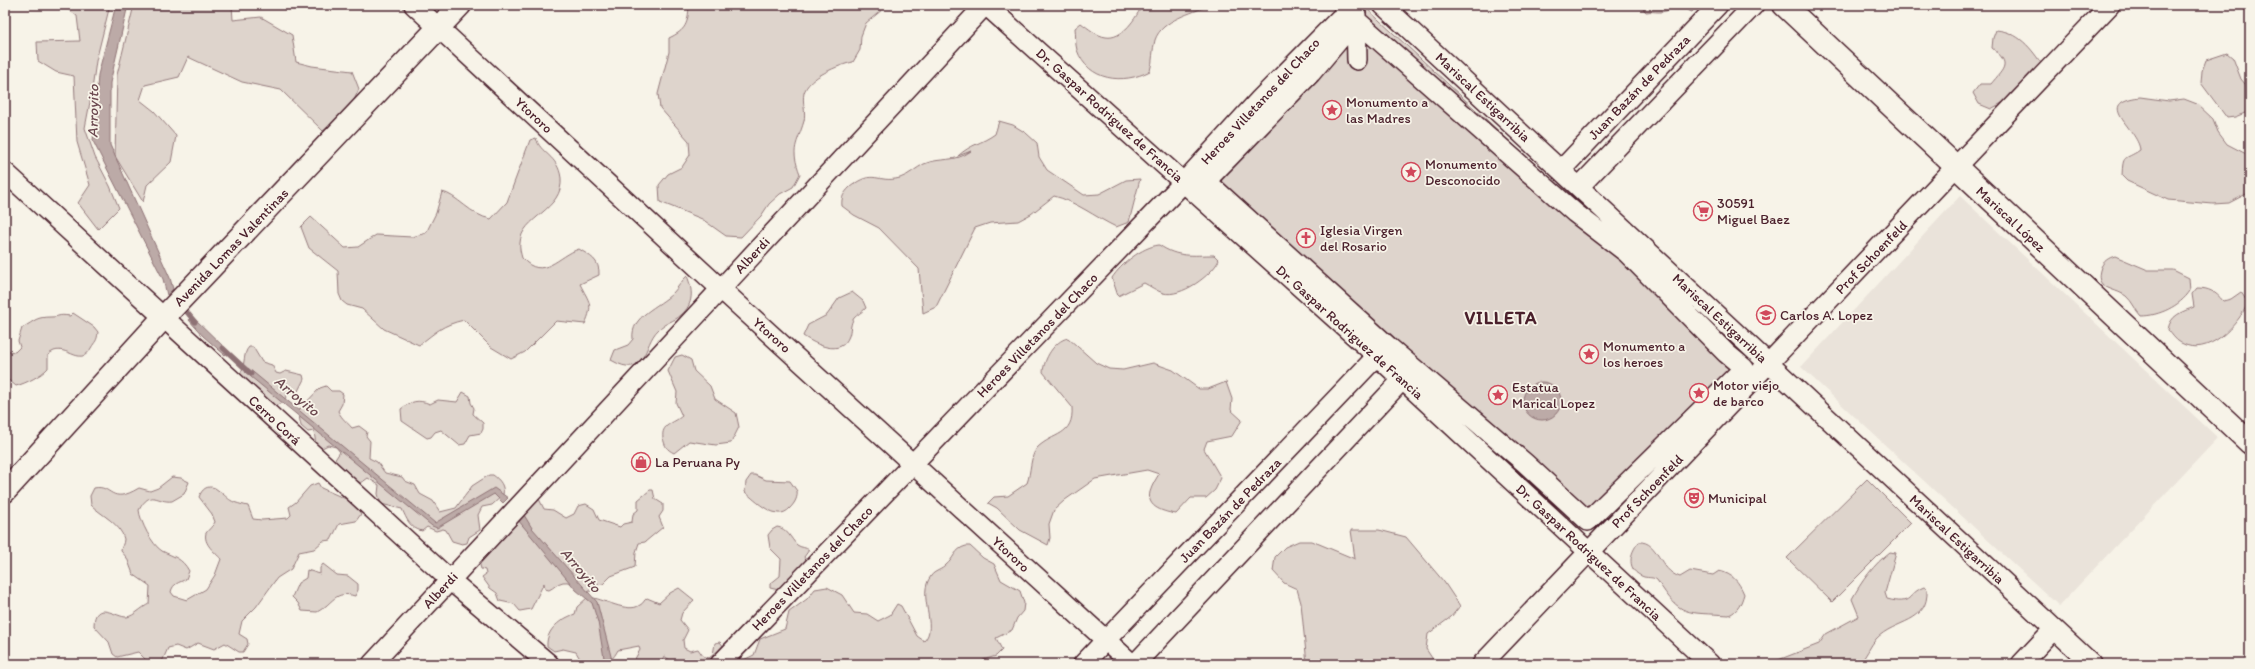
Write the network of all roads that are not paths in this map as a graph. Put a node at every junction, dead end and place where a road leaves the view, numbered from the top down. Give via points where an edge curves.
1 (414, 5) edge
2 (460, 5) edge
3 (986, 5) edge
4 (1383, 5) edge
5 (1718, 5) edge
6 (1754, 5) edge
7 (1784, 5) edge
8 (2110, 5) edge
9 (1356, 10) edge
10 (440, 27) junction
11 (1357, 60) dead end
12 (1957, 167) junction
13 (1561, 170) junction
14 (5, 172) edge
15 (1185, 181) junction
16 (1579, 186) junction
17 (721, 289) junction
18 (174, 307) junction
19 (1377, 356) junction
20 (1769, 363) junction
21 (1403, 380) junction
22 (2246, 432) edge
23 (913, 463) junction
24 (5, 491) edge
25 (1589, 553) junction
26 (450, 580) junction
27 (2053, 630) junction
28 (1105, 641) junction
29 (372, 664) edge
30 (549, 664) edge
31 (720, 664) edge
32 (1083, 664) edge
33 (1132, 664) edge
34 (1135, 664) edge
35 (1482, 664) edge
36 (1710, 664) edge
37 (2021, 664) edge
38 (2092, 664) edge

1 - 10 street, Ytororo
2 - 10 street, Avenida Lomas Valentinas
3 - 15 street, Dr. Gaspar Rodriguez de Francia
3 - 17 street, Alberdi
4 - 13 street, Mariscal Estigarribia
5 - 13 street, Juan Bazán de Pedraza
6 - 16 street
7 - 12 street, Mariscal López
8 - 12 street, Prof Schoenfeld
9 - 9 street via 1575,213 1627,252 1726,353 1744,368 1588,521 1525,463 1383,342 1206,181 1311,73
9 - 11 street
9 - 15 street, Heroes Villetanos del Chaco via 1260,99
10 - 17 street, Ytororo
10 - 18 street, Avenida Lomas Valentinas
12 - 20 street, Prof Schoenfeld
12 - 22 street, Mariscal López
13 - 16 street, Mariscal Estigarribia
14 - 18 street, Cerro Corá
15 - 19 street, Dr. Gaspar Rodriguez de Francia
15 - 23 street, Heroes Villetanos del Chaco
16 - 20 street, Mariscal Estigarribia
17 - 23 street, Ytororo
17 - 26 street, Alberdi
18 - 24 street, Avenida Lomas Valentinas
18 - 26 street, Cerro Corá
19 - 21 street, Dr. Gaspar Rodriguez de Francia
19 - 28 street, Juan Bazán de Pedraza
20 - 25 street, Prof Schoenfeld
20 - 27 street, Mariscal Estigarribia
21 - 25 street, Dr. Gaspar Rodriguez de Francia
21 - 34 street
23 - 28 street, Ytororo
23 - 31 street, Heroes Villetanos del Chaco
25 - 35 street, Prof Schoenfeld
25 - 36 street, Dr. Gaspar Rodriguez de Francia
26 - 29 street, Alberdi
26 - 30 street, Cerro Corá
27 - 37 street
27 - 38 street, Mariscal Estigarribia
28 - 32 street, Juan Bazán de Pedraza
28 - 33 street, Ytororo

